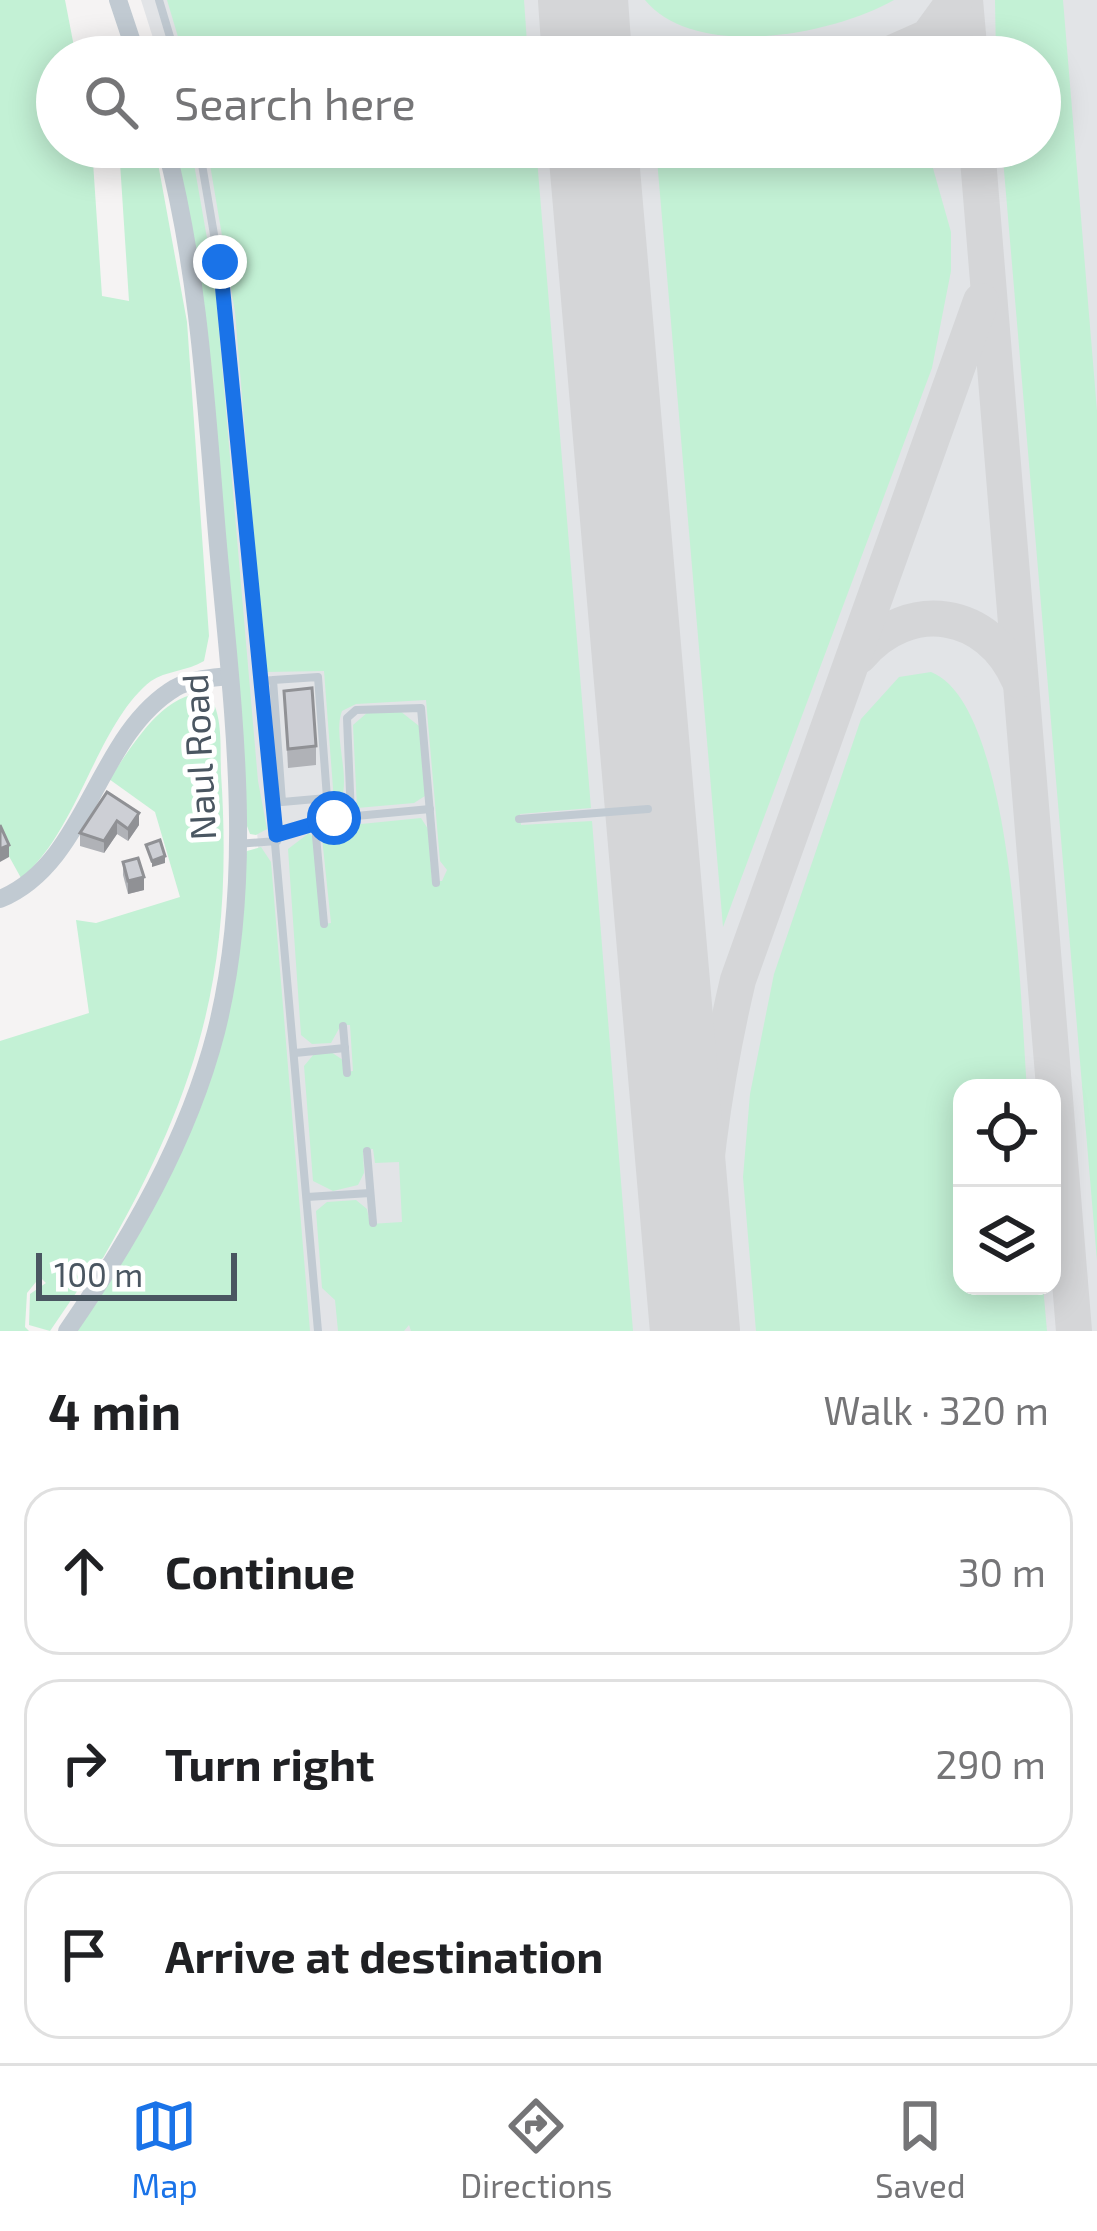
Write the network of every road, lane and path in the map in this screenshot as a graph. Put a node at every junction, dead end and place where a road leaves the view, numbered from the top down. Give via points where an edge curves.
1 (118, 0) edge
2 (159, 0) edge
3 (129, 36) edge
4 (170, 36) edge
5 (170, 168) edge
6 (203, 168) edge
7 (229, 676) junction
8 (273, 680) junction
9 (258, 681) junction
10 (648, 808) dead end
11 (430, 809) junction
12 (351, 817) junction
13 (519, 819) dead end
14 (314, 825) junction
15 (277, 838) junction
16 (237, 844) junction
17 (436, 883) dead end
18 (0, 899) edge
19 (324, 923) dead end
20 (344, 1026) dead end
21 (345, 1048) junction
22 (295, 1053) junction
23 (347, 1072) dead end
24 (367, 1151) dead end
25 (370, 1193) junction
26 (307, 1198) junction
27 (373, 1223) dead end
28 (67, 1331) edge
29 (318, 1331) edge

1 - 3 street
2 - 4 lane
5 - 7 street, Naul Road via 198,315
6 - 9 lane via 229,322
7 - 16 street, Naul Road
7 - 18 street via 176,688 143,715 39,873
8 - 8 lane via 318,676 328,798 282,802
8 - 9 lane
9 - 15 lane
10 - 13 lane
11 - 12 lane
11 - 12 lane via 421,708 356,710 344,730
11 - 17 lane
12 - 14 lane
14 - 15 lane
14 - 19 lane
15 - 16 lane
15 - 22 lane
16 - 28 street, Naul Road via 231,948 191,1109 138,1219
20 - 21 lane
21 - 22 lane
21 - 23 lane
22 - 26 lane
24 - 25 lane
25 - 26 lane
25 - 27 lane
26 - 29 lane

